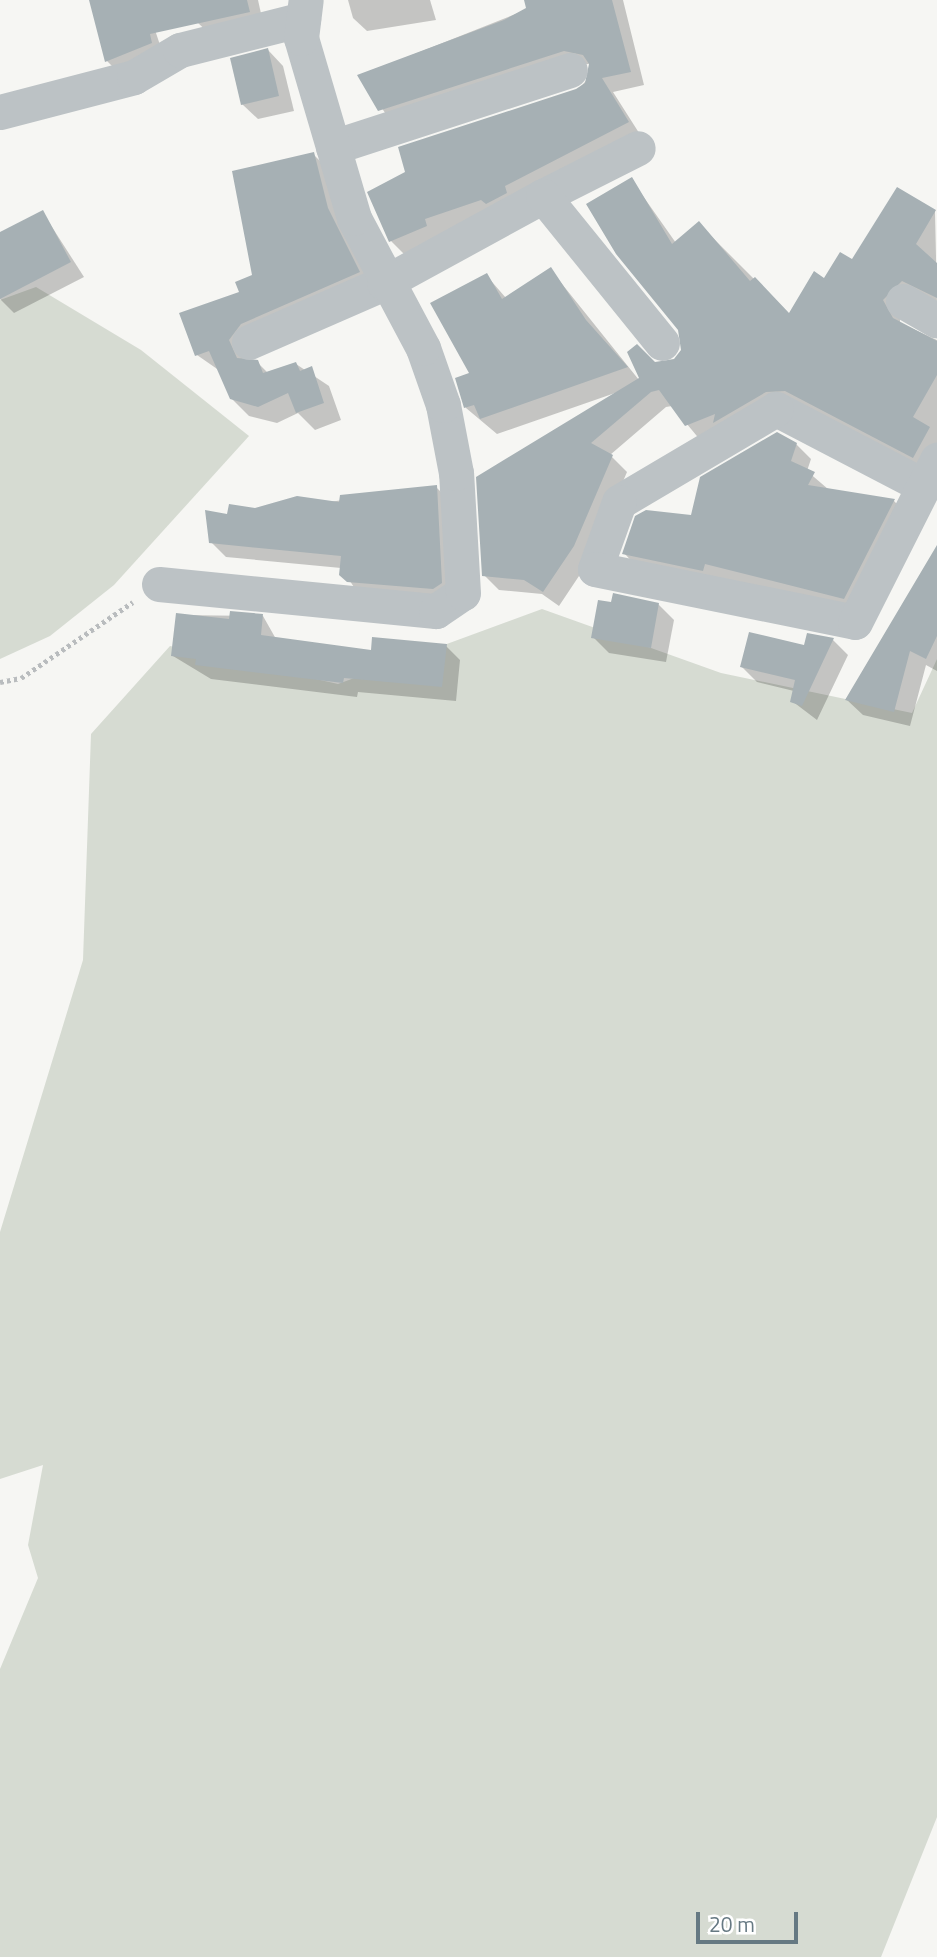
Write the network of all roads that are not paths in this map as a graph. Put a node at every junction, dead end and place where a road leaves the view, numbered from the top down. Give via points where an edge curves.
1 (304, 9) edge
2 (570, 70) dead end
3 (0, 113) edge
4 (333, 148) junction
5 (638, 148) dead end
6 (543, 196) junction
7 (384, 283) junction
8 (903, 300) dead end
9 (937, 321) edge
10 (249, 342) dead end
11 (662, 343) dead end
12 (930, 473) edge
13 (159, 584) road end

1 - 3 street via 180,50 134,77
1 - 4 street via 300,38
2 - 4 street
4 - 7 street via 354,218
5 - 6 street
6 - 7 street
6 - 11 street
7 - 10 street
7 - 13 street via 423,348 443,405 456,473 463,593 436,611
8 - 9 street
12 - 12 street via 855,622 595,569 620,502 776,409

